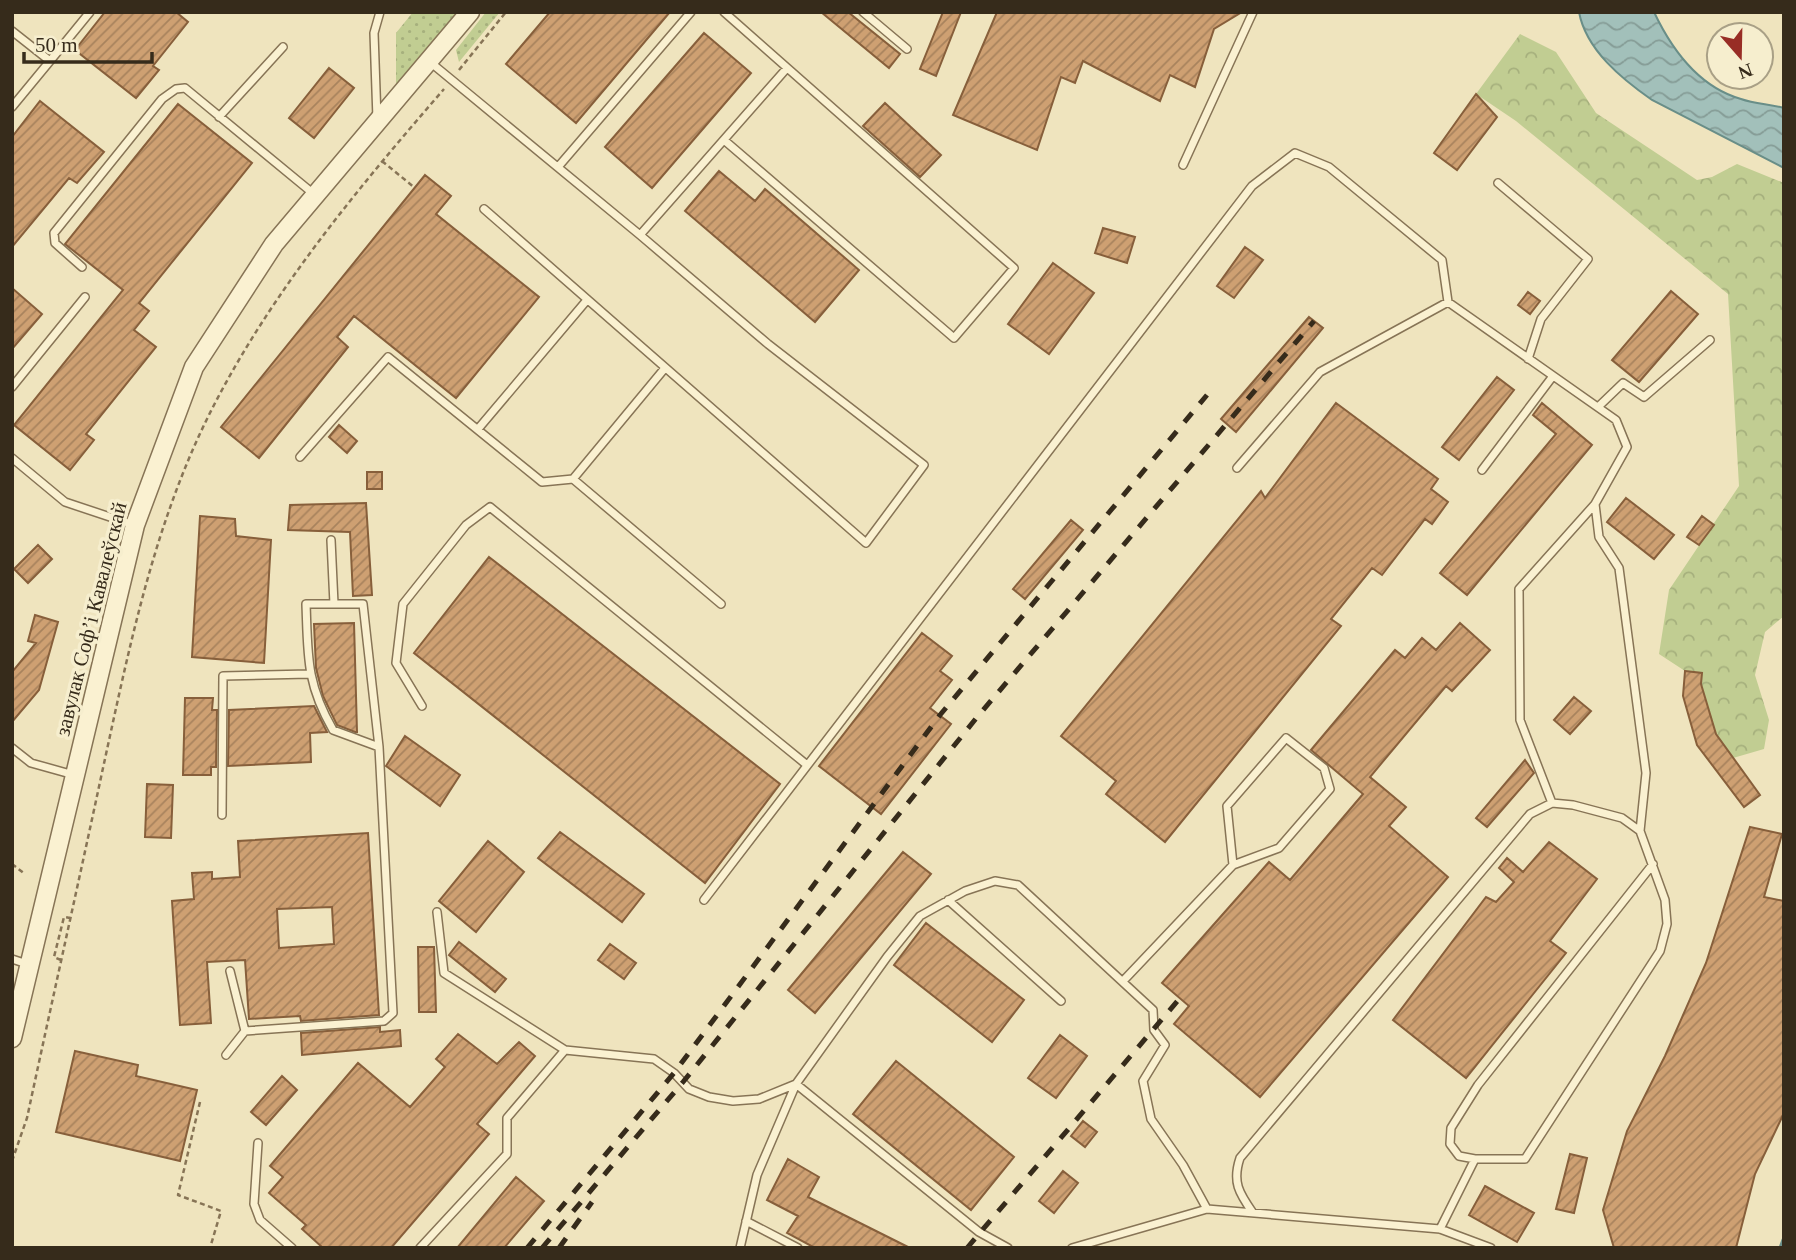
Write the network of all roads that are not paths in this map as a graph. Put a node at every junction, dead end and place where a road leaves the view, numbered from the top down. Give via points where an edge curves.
1 (90, 12) edge
2 (380, 12) edge
3 (470, 12) edge
4 (691, 12) edge
5 (724, 12) edge
6 (863, 12) edge
7 (1254, 12) edge
8 (12, 31) edge
9 (283, 47) dead end
10 (907, 49) dead end
11 (50, 61) junction
12 (428, 61) junction
13 (787, 68) junction
14 (12, 107) edge
15 (219, 117) junction
16 (377, 120) junction
17 (724, 141) junction
18 (1183, 165) dead end
19 (558, 167) junction
20 (1498, 183) dead end
21 (315, 195) junction
22 (484, 209) dead end
23 (640, 234) junction
24 (82, 267) dead end
25 (85, 297) dead end
26 (587, 300) junction
27 (1448, 302) junction
28 (1710, 340) dead end
29 (1528, 359) junction
30 (666, 368) junction
31 (1553, 376) junction
32 (12, 387) edge
33 (1598, 407) junction
34 (478, 429) junction
35 (300, 457) dead end
36 (12, 458) edge
37 (1237, 468) dead end
38 (1482, 470) dead end
39 (573, 479) junction
40 (1595, 504) junction
41 (135, 525) junction
42 (331, 540) dead end
43 (334, 604) junction
44 (721, 604) dead end
45 (309, 674) junction
46 (422, 706) dead end
47 (379, 747) junction
48 (12, 748) edge
49 (807, 765) junction
50 (75, 775) junction
51 (1552, 803) junction
52 (222, 815) dead end
53 (1640, 831) junction
54 (1653, 864) junction
55 (1233, 865) junction
56 (704, 900) dead end
57 (948, 900) junction
58 (437, 912) dead end
59 (12, 959) edge
60 (31, 965) junction
61 (230, 971) dead end
62 (1124, 981) junction
63 (1061, 1001) dead end
64 (245, 1031) junction
65 (12, 1038) edge
66 (565, 1050) junction
67 (226, 1055) dead end
68 (796, 1084) junction
69 (258, 1143) dead end
70 (1475, 1160) junction
71 (1207, 1209) junction
72 (1253, 1213) junction
73 (746, 1220) junction
74 (1440, 1229) junction
75 (292, 1248) edge
76 (420, 1248) edge
77 (740, 1248) edge
78 (798, 1248) edge
79 (1008, 1248) edge
80 (1072, 1248) edge
81 (1491, 1248) edge

1 - 11 lane
2 - 16 lane via 374,33
3 - 12 street, завулак Софʼі Кавалеўскай
4 - 19 lane
5 - 13 lane
6 - 10 lane
7 - 18 lane
8 - 11 lane
9 - 15 lane
11 - 14 lane
12 - 16 street, завулак Софʼі Кавалеўскай
12 - 19 lane
13 - 17 lane
13 - 17 lane via 1014,268 954,338
15 - 21 lane
15 - 24 lane via 185,89 176,89 162,99 54,233 55,243
16 - 21 street, завулак Софʼі Кавалеўскай
17 - 23 lane
19 - 23 lane
20 - 29 lane via 1588,259 1541,319
21 - 41 street, завулак Софʼі Кавалеўскай via 274,244 194,367
22 - 26 lane
23 - 30 lane via 768,344 924,465 866,543
25 - 32 lane
26 - 30 lane
26 - 34 lane
27 - 29 lane
27 - 37 lane via 1320,372
27 - 49 lane via 1441,260 1329,167 1295,153 1252,186
28 - 33 lane via 1644,397 1623,383
29 - 31 lane
30 - 39 lane
31 - 33 lane
31 - 38 lane
33 - 40 lane via 1616,420 1627,447
34 - 35 lane via 388,357
34 - 39 lane via 542,482
36 - 41 lane via 65,502
39 - 44 lane
40 - 51 lane via 1519,589 1520,720
40 - 53 lane via 1599,537 1619,568 1621,582 1646,774
41 - 50 street, завулак Софʼі Кавалеўскай
42 - 43 lane
43 - 45 lane via 306,604
43 - 47 lane via 363,604
45 - 47 lane via 316,700 333,730
45 - 52 lane via 223,676
46 - 49 lane via 396,663 402,604 466,525 490,507
47 - 64 lane via 393,1013 384,1021
48 - 50 lane via 31,763
49 - 56 lane
50 - 60 street, завулак Софʼі Кавалеўскай
51 - 53 lane via 1622,818
51 - 72 lane via 1530,814 1240,1158 1235,1174 1238,1191
53 - 54 lane
54 - 70 lane via 1478,1085 1451,1128 1450,1144 1459,1156
54 - 70 lane via 1667,924 1660,951 1525,1159
55 - 55 lane via 1279,848 1331,789 1324,768 1286,738 1227,806
55 - 62 lane
57 - 62 lane via 995,881 1018,885
57 - 63 lane
57 - 68 lane via 920,916
58 - 66 lane via 444,973
59 - 60 lane
60 - 65 street, завулак Софʼі Кавалеўскай
61 - 64 lane
62 - 71 lane via 1153,1010 1154,1030 1165,1045 1143,1081 1151,1119
64 - 67 lane
66 - 68 lane via 654,1059 689,1090 733,1101 759,1099
66 - 76 lane via 508,1118 507,1154
68 - 73 lane via 757,1175
68 - 79 lane via 979,1232
69 - 75 lane via 254,1204 260,1220
70 - 74 lane
71 - 72 lane
71 - 80 lane
72 - 74 lane
73 - 77 lane
73 - 78 lane
74 - 81 lane

